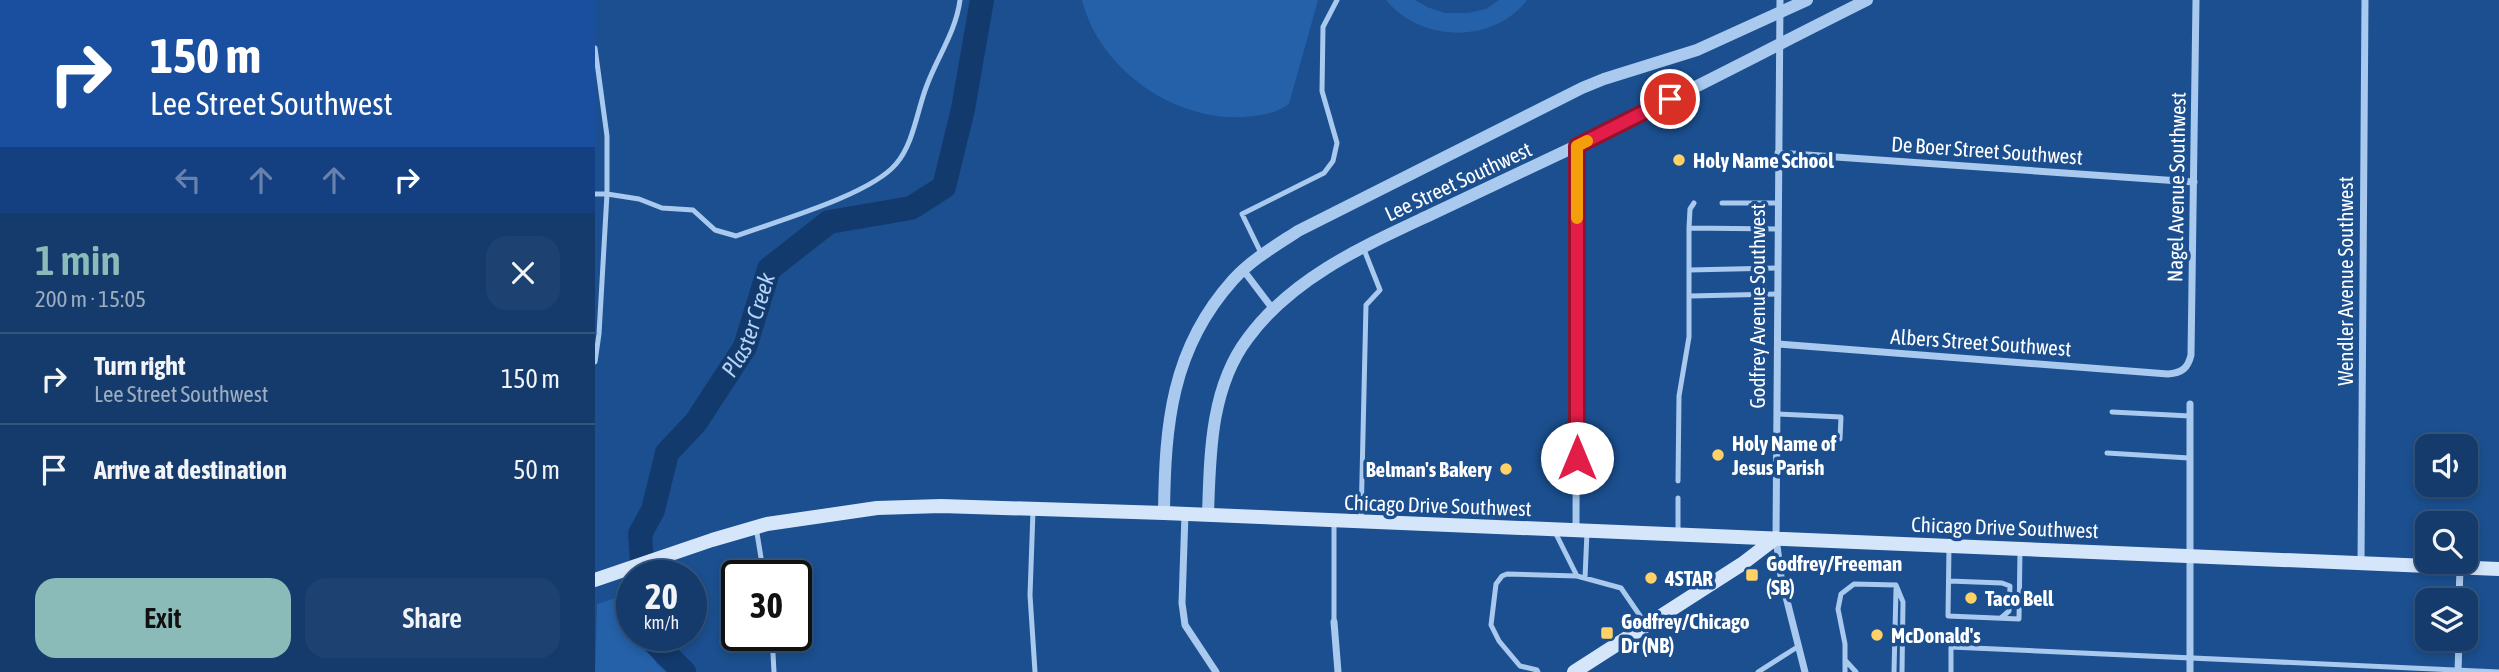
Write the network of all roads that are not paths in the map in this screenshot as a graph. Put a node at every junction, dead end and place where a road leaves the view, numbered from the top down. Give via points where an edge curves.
1 (960, 0) edge
2 (1337, 0) edge
3 (1807, 0) edge
4 (1867, 0) edge
5 (2196, 0) edge
6 (2365, 0) edge
7 (1780, 6) edge
8 (1780, 44) junction
9 (595, 48) edge
10 (1577, 146) junction
11 (1778, 153) junction
12 (2194, 182) junction
13 (595, 194) edge
14 (607, 194) junction
15 (1694, 203) dead end
16 (1722, 203) dead end
17 (1778, 203) junction
18 (1689, 228) junction
19 (1778, 229) junction
20 (1363, 247) junction
21 (1262, 255) junction
22 (1778, 268) junction
23 (1689, 270) junction
24 (1244, 271) junction
25 (1778, 294) junction
26 (1690, 296) junction
27 (1272, 308) junction
28 (1778, 344) junction
29 (595, 362) edge
30 (2181, 372) joint
31 (2190, 404) dead end
32 (2112, 412) dead end
33 (1777, 414) junction
34 (2190, 416) junction
35 (1840, 439) dead end
36 (2107, 453) dead end
37 (2189, 458) junction
38 (1678, 481) dead end
39 (1678, 498) dead end
40 (1033, 508) junction
41 (1164, 513) junction
42 (1185, 514) junction
43 (1208, 515) junction
44 (1334, 522) junction
45 (1361, 523) junction
46 (756, 527) junction
47 (1554, 530) junction
48 (1582, 531) junction
49 (1678, 535) junction
50 (1776, 538) junction
51 (1949, 545) junction
52 (2020, 548) junction
53 (2191, 555) junction
54 (761, 560) edge
55 (2361, 563) junction
56 (2415, 566) edge
57 (2478, 568) edge
58 (2499, 569) edge
59 (1577, 576) junction
60 (602, 578) edge
61 (1585, 578) junction
62 (1949, 581) junction
63 (1896, 585) junction
64 (2001, 618) junction
65 (1334, 622) joint
66 (1647, 626) junction
67 (1798, 646) junction
68 (773, 651) edge
69 (2459, 651) edge
70 (2190, 657) junction
71 (1846, 668) edge
72 (2458, 671) edge
73 (774, 672) edge
74 (1035, 672) edge
75 (1216, 672) edge
76 (1338, 672) edge
77 (1538, 672) edge
78 (1574, 672) edge
79 (1758, 672) edge
80 (1805, 672) edge
81 (1856, 672) edge
82 (1894, 672) edge
83 (1902, 672) edge
84 (1951, 672) edge
85 (2190, 672) edge
86 (2499, 672) edge

1 - 14 lane via 950,36 897,164 866,188 736,236 715,230 693,211
2 - 21 lane via 1323,27 1322,91 1337,143 1333,161 1324,173 1243,214
3 - 7 street, Lee Street Southwest
4 - 8 street, Lee Street Southwest
5 - 12 street, Nagel Avenue Southwest
6 - 55 street, Wendler Avenue Southwest
7 - 8 street, Godfrey Avenue Southwest
7 - 21 street, Lee Street Southwest via 1687,54 1582,88 1298,231
8 - 10 street, Lee Street Southwest
8 - 11 street, Godfrey Avenue Southwest
9 - 14 lane via 607,136
10 - 20 street, Lee Street Southwest
10 - 48 street
11 - 12 street, De Boer Street Southwest
11 - 17 street, Godfrey Avenue Southwest
12 - 30 street, Nagel Avenue Southwest via 2191,355
13 - 14 lane
14 - 29 lane
15 - 18 lane
16 - 17 lane
17 - 19 street, Godfrey Avenue Southwest
18 - 19 lane
18 - 23 lane
19 - 22 street, Godfrey Avenue Southwest
20 - 27 street, Lee Street Southwest
20 - 45 lane via 1380,290 1366,306
21 - 24 street, Lee Street Southwest
22 - 23 lane
22 - 25 street, Godfrey Avenue Southwest
23 - 26 lane
24 - 27 street
24 - 41 street, Lee Street Southwest via 1214,304 1178,375 1167,428
25 - 26 lane
25 - 28 street, Godfrey Avenue Southwest
26 - 38 lane via 1679,396
27 - 43 street, Lee Street Southwest via 1246,340 1223,387 1212,442
28 - 30 street, Albers Street Southwest
28 - 33 street, Godfrey Avenue Southwest
31 - 34 street
32 - 34 lane
33 - 35 lane via 1841,417
33 - 50 street, Godfrey Avenue Southwest
34 - 37 street
36 - 37 lane
37 - 53 street
39 - 49 lane
40 - 41 main road, Chicago Drive Southwest
40 - 46 main road, Chicago Drive Southwest via 877,508
40 - 74 lane via 1030,595
41 - 42 main road, Chicago Drive Southwest
42 - 43 main road, Chicago Drive Southwest
42 - 75 street via 1185,625
43 - 44 main road, Chicago Drive Southwest
44 - 45 main road, Chicago Drive Southwest
44 - 65 lane
45 - 47 main road, Chicago Drive Southwest
46 - 54 lane
46 - 60 main road, Chicago Drive Southwest
47 - 48 main road, Chicago Drive Southwest
47 - 59 lane
48 - 49 main road, Chicago Drive Southwest
48 - 61 lane
49 - 50 main road, Chicago Drive Southwest
50 - 51 main road, Chicago Drive Southwest
50 - 66 main road
50 - 67 street, Godfrey Avenue Southwest
51 - 52 main road, Chicago Drive Southwest
51 - 62 lane
52 - 53 main road, Chicago Drive Southwest
52 - 64 lane via 2019,619
53 - 55 main road, Chicago Drive Southwest
53 - 70 street
55 - 56 main road, Chicago Drive Southwest
57 - 58 main road, Chicago Drive Southwest
59 - 61 lane
59 - 77 lane via 1507,574 1496,584 1491,625 1499,642 1520,666
61 - 66 lane via 1621,588
62 - 64 lane via 1948,616
62 - 64 lane via 2010,586 2009,611
63 - 71 lane via 1854,584 1841,594 1838,609
63 - 82 lane
63 - 83 lane via 1903,601
65 - 76 street
66 - 78 main road
67 - 79 lane
67 - 80 street, Godfrey Avenue Southwest
68 - 73 lane
69 - 72 street
70 - 72 lane
70 - 84 lane via 1951,647
70 - 85 street
71 - 81 lane
72 - 86 lane

